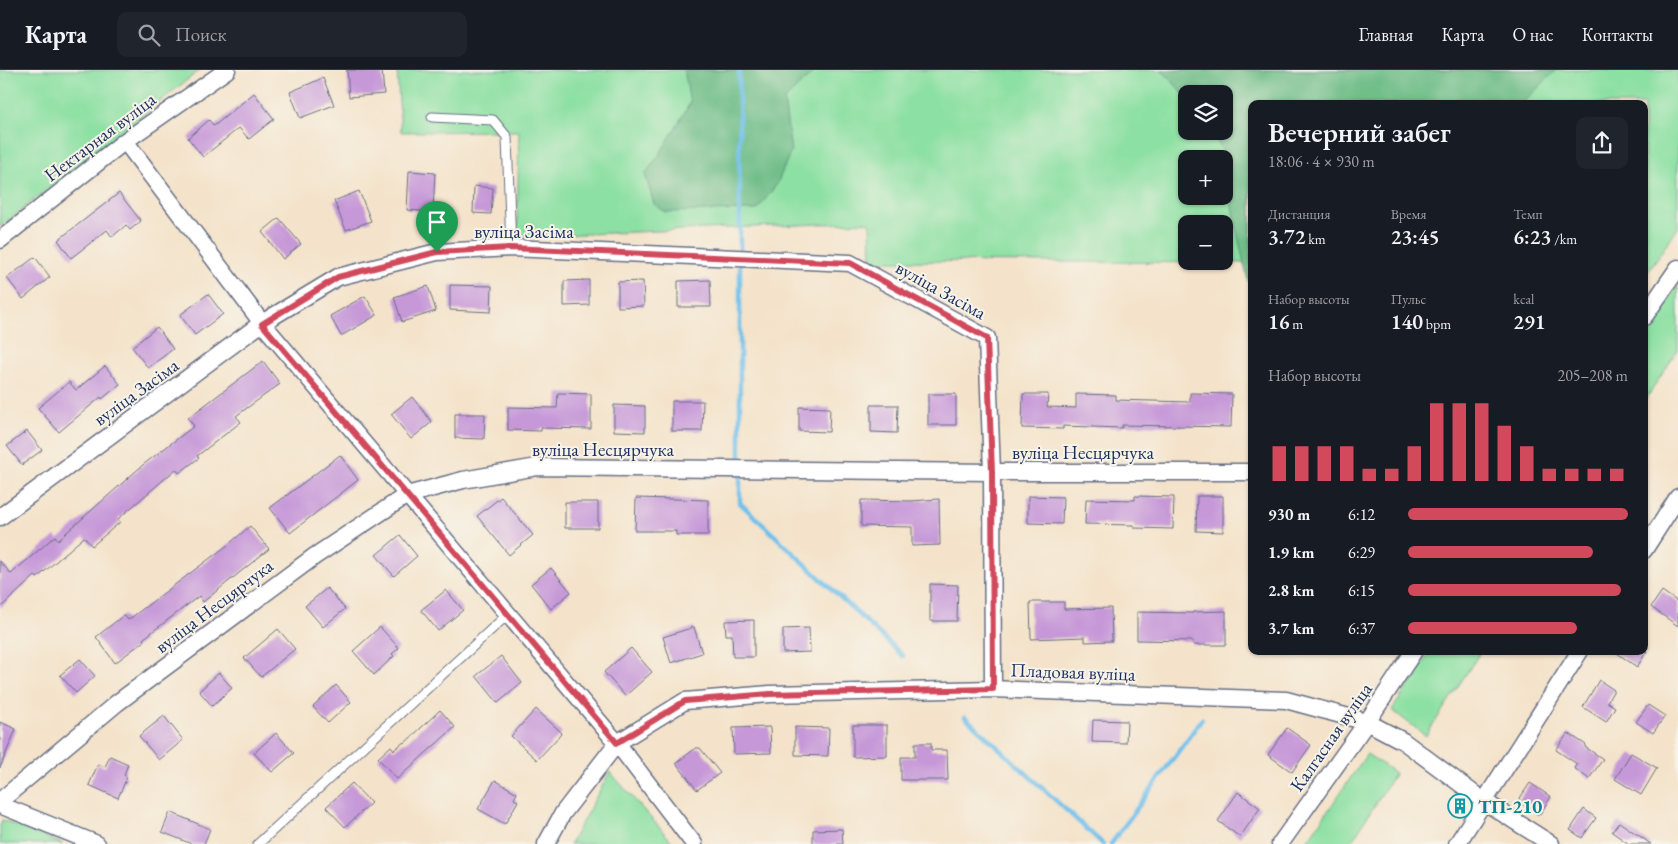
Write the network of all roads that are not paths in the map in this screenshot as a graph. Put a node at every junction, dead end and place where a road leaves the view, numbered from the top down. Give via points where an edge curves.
1 (227, 70) edge
2 (432, 117) dead end
3 (125, 141) junction
4 (0, 240) edge
5 (510, 248) junction
6 (1678, 268) edge
7 (1648, 311) edge
8 (262, 324) junction
9 (992, 472) junction
10 (1248, 472) edge
11 (407, 495) junction
12 (1678, 498) edge
13 (0, 517) edge
14 (1648, 544) edge
15 (507, 615) junction
16 (1411, 655) edge
17 (1577, 655) edge
18 (993, 689) junction
19 (1367, 722) junction
20 (617, 743) junction
21 (1485, 802) junction
22 (0, 803) edge
23 (97, 844) edge
24 (258, 844) edge
25 (546, 844) edge
26 (694, 844) edge
27 (1280, 844) edge
28 (1457, 844) edge
29 (1551, 844) edge

1 - 3 street, Нектарная вуліца
2 - 5 lane via 493,120 507,136
3 - 4 street, Нектарная вуліца
3 - 8 street
5 - 8 street, вуліца Засіма via 437,252 338,277
5 - 9 street, вуліца Засіма via 850,263 987,338
6 - 7 street
8 - 11 street
8 - 13 street, вуліца Засіма
9 - 10 street, вуліца Несцярчука
9 - 11 street, вуліца Несцярчука via 537,467 463,480
9 - 18 street
11 - 15 street
11 - 22 street, вуліца Несцярчука via 315,556 117,704
12 - 14 street
15 - 20 street
15 - 24 lane
16 - 19 street, Калгасная вуліца
17 - 21 street
18 - 19 street, Пладовая вуліца via 1286,700
18 - 20 street, Пладовая вуліца via 770,694 685,701
19 - 21 street, Пладовая вуліца via 1403,741
19 - 27 street, Калгасная вуліца
20 - 25 street, Пладовая вуліца via 563,813
20 - 26 street
21 - 28 street
21 - 29 street, Пладовая вуліца
22 - 23 street

